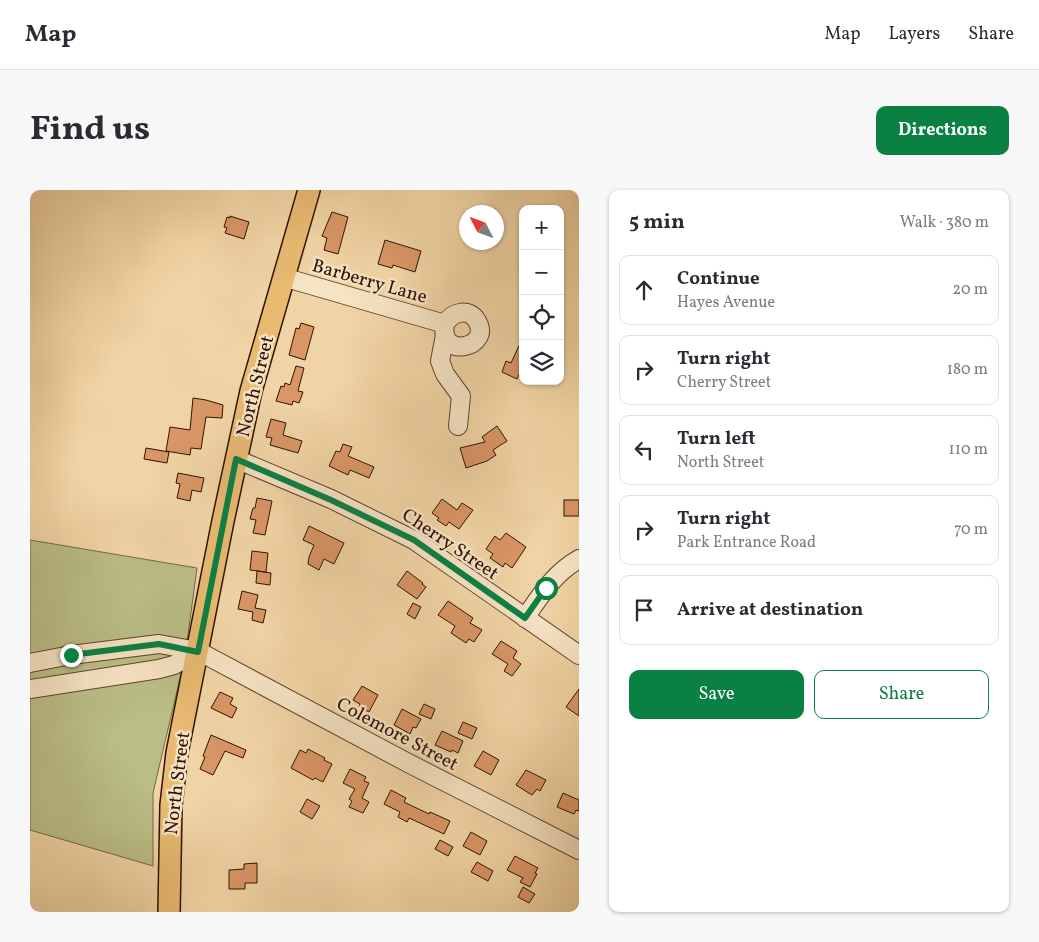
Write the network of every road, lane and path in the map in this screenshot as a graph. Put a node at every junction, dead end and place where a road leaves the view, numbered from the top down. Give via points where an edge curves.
1 (309, 190) edge
2 (283, 277) junction
3 (458, 426) dead end
4 (236, 459) junction
5 (579, 559) edge
6 (525, 618) junction
7 (198, 652) junction
8 (579, 655) edge
9 (30, 663) edge
10 (30, 690) edge
11 (579, 850) edge
12 (169, 912) edge

1 - 2 main road, North Street
2 - 3 street, Barberry Lane via 445,329 440,361 444,374 461,396
2 - 4 main road, North Street
4 - 6 street, Cherry Street via 337,502 414,540
4 - 7 main road, North Street
5 - 6 street via 552,580
6 - 8 street, Cherry Street
7 - 9 street, Colemore Street via 159,644
7 - 10 street via 159,669
7 - 11 street, Colemore Street
7 - 12 main road, North Street via 173,782

